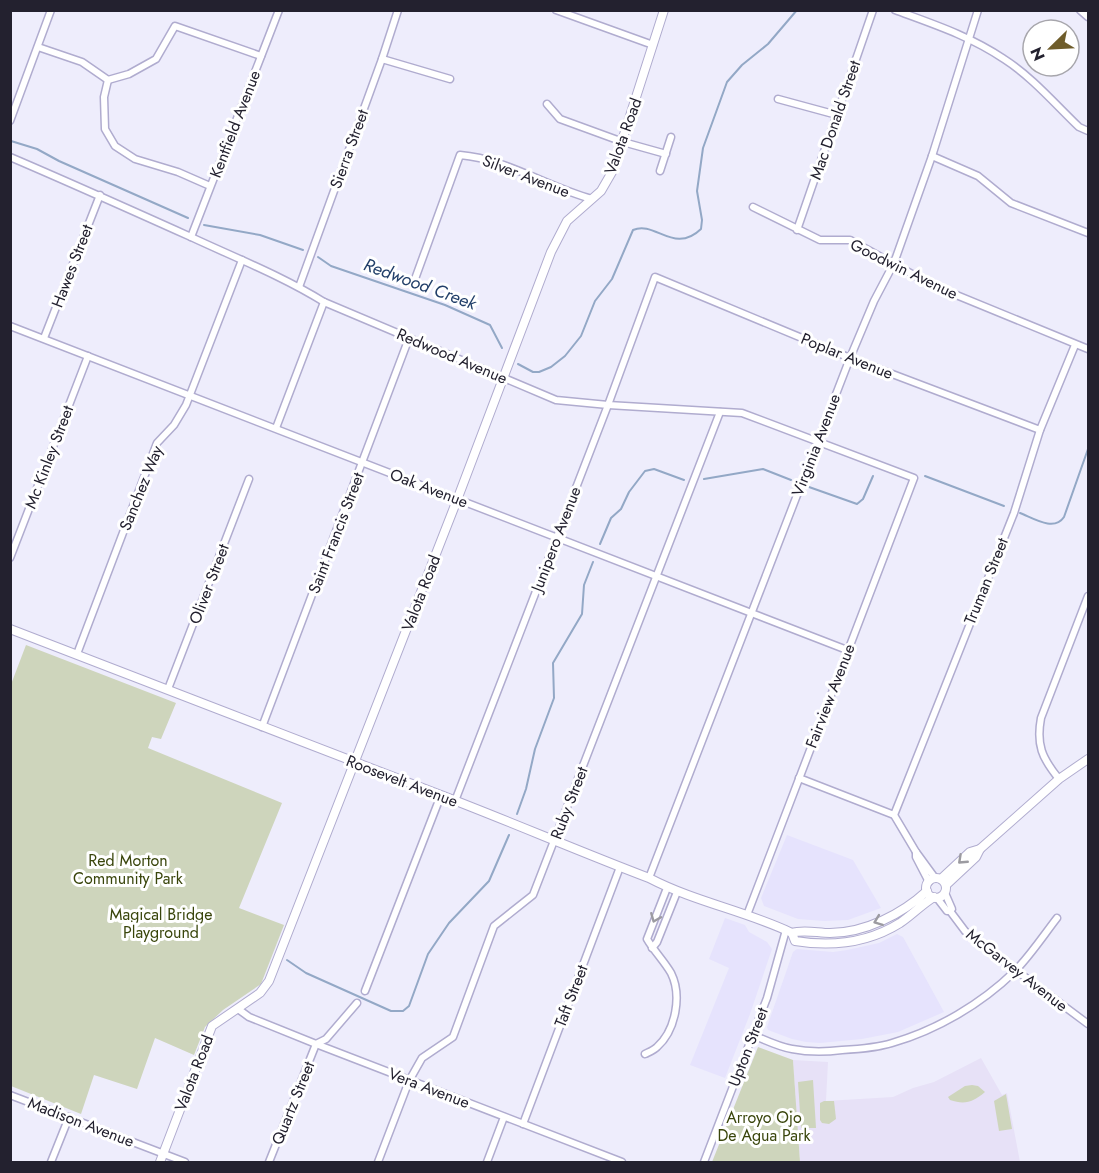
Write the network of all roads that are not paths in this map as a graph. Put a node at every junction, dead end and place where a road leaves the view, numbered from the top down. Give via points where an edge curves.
1 (51, 10) edge
2 (279, 10) edge
3 (398, 10) edge
4 (556, 10) edge
5 (664, 10) edge
6 (873, 10) edge
7 (895, 10) edge
8 (978, 10) edge
9 (1080, 10) edge
10 (1089, 17) edge
11 (968, 39) junction
12 (653, 45) junction
13 (38, 47) junction
14 (261, 56) junction
15 (382, 58) junction
16 (450, 79) dead end
17 (108, 80) junction
18 (778, 99) dead end
19 (547, 104) dead end
20 (837, 115) junction
21 (10, 121) edge
22 (1089, 131) edge
23 (671, 137) dead end
24 (623, 142) junction
25 (666, 154) junction
26 (932, 156) junction
27 (10, 157) edge
28 (660, 171) dead end
29 (210, 186) junction
30 (100, 195) junction
31 (592, 199) junction
32 (753, 207) dead end
33 (797, 230) junction
34 (1089, 233) edge
35 (191, 237) junction
36 (242, 260) junction
37 (894, 263) junction
38 (655, 277) joint
39 (415, 279) dead end
40 (299, 286) junction
41 (324, 302) junction
42 (10, 326) edge
43 (44, 338) junction
44 (409, 338) junction
45 (1075, 345) junction
46 (1089, 349) edge
47 (88, 357) junction
48 (850, 358) junction
49 (503, 377) junction
50 (190, 395) junction
51 (608, 405) junction
52 (720, 412) junction
53 (276, 428) junction
54 (1040, 430) junction
55 (818, 442) junction
56 (363, 462) junction
57 (914, 478) joint
58 (249, 479) dead end
59 (457, 500) junction
60 (557, 537) junction
61 (10, 558) edge
62 (657, 576) junction
63 (1089, 596) edge
64 (751, 614) junction
65 (10, 628) edge
66 (847, 650) junction
67 (77, 654) junction
68 (168, 689) junction
69 (262, 727) junction
70 (1089, 759) edge
71 (354, 763) junction
72 (799, 778) junction
73 (1059, 778) junction
74 (441, 795) junction
75 (455, 801) junction
76 (894, 815) junction
77 (554, 842) junction
78 (620, 867) junction
79 (649, 879) junction
80 (939, 884) junction
81 (667, 888) junction
82 (927, 891) junction
83 (677, 892) junction
84 (935, 897) junction
85 (950, 911) junction
86 (747, 915) junction
87 (1057, 918) dead end
88 (789, 932) junction
89 (652, 948) junction
90 (1015, 970) junction
91 (365, 991) dead end
92 (357, 1003) dead end
93 (238, 1009) junction
94 (1089, 1023) edge
95 (753, 1035) junction
96 (316, 1044) junction
97 (645, 1054) dead end
98 (409, 1081) junction
99 (10, 1095) edge
100 (69, 1117) junction
101 (504, 1117) junction
102 (523, 1124) junction
103 (600, 1154) junction
104 (161, 1158) edge
105 (51, 1162) edge
106 (185, 1162) edge
107 (269, 1162) edge
108 (378, 1162) edge
109 (487, 1162) edge
110 (596, 1162) edge
111 (622, 1162) edge
112 (704, 1162) edge

1 - 13 street
2 - 14 street, Kentfield Avenue
3 - 15 street, Sierra Street
4 - 12 street
5 - 12 street, Valota Road
6 - 20 street, Mac Donald Street
7 - 11 street
8 - 11 street, Virginia Avenue
9 - 10 street
11 - 22 street via 1005,59 1079,127
11 - 26 street, Virginia Avenue
12 - 24 street, Valota Road
13 - 17 street via 81,62
13 - 21 street
14 - 17 street via 175,26 156,59 129,75
14 - 29 street, Kentfield Avenue
15 - 16 street
15 - 40 street, Sierra Street
17 - 29 street via 105,129 115,146 135,159
18 - 20 street
19 - 24 street via 560,119
20 - 33 street, Mac Donald Street
23 - 25 street
24 - 25 street
24 - 31 street, Valota Road via 612,172
25 - 28 street
26 - 34 street via 978,176 1011,203
26 - 37 street, Virginia Avenue
27 - 30 street, Redwood Avenue
29 - 35 street, Kentfield Avenue
30 - 35 street, Redwood Avenue
30 - 43 street, Hawes Street
31 - 39 street, Silver Avenue via 481,157 460,155
31 - 49 street, Valota Road via 567,221 551,252
32 - 33 street, Goodwin Avenue
33 - 37 street, Goodwin Avenue via 820,240 850,240
35 - 36 street, Redwood Avenue
36 - 40 street, Redwood Avenue
36 - 50 street, Sanchez Way
37 - 45 street, Goodwin Avenue via 932,285
37 - 48 street, Virginia Avenue
38 - 48 street, Poplar Avenue
38 - 51 street, Junipero Avenue
40 - 41 street, Redwood Avenue
41 - 44 street, Redwood Avenue
41 - 53 street
42 - 43 street, Oak Avenue
43 - 47 street, Oak Avenue
44 - 49 street, Redwood Avenue
44 - 56 street, Saint Francis Street
45 - 46 street, Goodwin Avenue
45 - 54 street, Truman Street
47 - 50 street, Oak Avenue
47 - 61 street, Mc Kinley Street
48 - 54 street, Poplar Avenue
48 - 55 street, Virginia Avenue
49 - 51 street, Redwood Avenue via 556,400
49 - 59 street, Valota Road
50 - 53 street, Oak Avenue
50 - 67 street, Sanchez Way via 174,425 157,443
51 - 52 street, Redwood Avenue
51 - 60 street, Junipero Avenue
52 - 55 street, Redwood Avenue via 742,413
52 - 62 street, Ruby Street
53 - 56 street, Oak Avenue
54 - 76 street, Truman Street via 1014,513
55 - 57 street, Redwood Avenue
55 - 64 street, Virginia Avenue
56 - 59 street, Oak Avenue
56 - 69 street, Saint Francis Street
57 - 66 street, Fairview Avenue
58 - 68 street, Oliver Street
59 - 60 street, Oak Avenue
59 - 71 street, Valota Road
60 - 62 street, Oak Avenue
60 - 75 street, Junipero Avenue
62 - 64 street, Oak Avenue
62 - 77 street, Ruby Street
63 - 73 street via 1041,718 1038,735 1041,753
64 - 66 street, Oak Avenue
64 - 79 street, Virginia Avenue
65 - 67 street, Roosevelt Avenue
66 - 72 street, Fairview Avenue
67 - 68 street, Roosevelt Avenue
68 - 69 street, Roosevelt Avenue
69 - 71 street, Roosevelt Avenue
70 - 73 street
71 - 74 street, Roosevelt Avenue
71 - 93 street, Valota Road via 269,981
72 - 76 street
72 - 86 street, Fairview Avenue
73 - 80 street via 980,849 976,857
74 - 75 street, Roosevelt Avenue
74 - 91 street
75 - 77 street, Roosevelt Avenue
76 - 80 street, McGarvey Avenue via 916,857
77 - 78 street, Roosevelt Avenue
77 - 98 street, Ruby Street via 533,895 494,926 453,1037 422,1058
78 - 79 street, Roosevelt Avenue
78 - 102 street, Taft Street
79 - 81 street, Roosevelt Avenue
80 - 82 street
80 - 84 street
80 - 85 street, McGarvey Avenue
81 - 83 street, Roosevelt Avenue
81 -> 89 street via 646,939
82 - 84 street
82 -> 88 street, Roosevelt Avenue via 897,913 848,932
83 - 86 street, Roosevelt Avenue
83 - 89 street
84 - 85 street, McGarvey Avenue
84 - 88 street, Roosevelt Avenue via 902,922 856,941 795,941
85 - 90 street, McGarvey Avenue via 965,931
86 - 88 street, Roosevelt Avenue
87 - 90 street
88 - 95 street, Upton Street
89 - 97 street via 672,975 677,988 676,1005 663,1039 657,1048
90 - 94 street, McGarvey Avenue
90 - 95 street via 972,1006 938,1026 892,1043 820,1051 792,1049
92 - 96 street
93 - 96 street, Vera Avenue
93 - 104 street, Valota Road via 213,1026
95 - 112 street, Upton Street
96 - 98 street, Vera Avenue
96 - 107 street, Quartz Street
98 - 101 street, Vera Avenue
98 - 108 street, Ruby Street
99 - 100 street, Madison Avenue
100 - 104 street, Madison Avenue
100 - 105 street
101 - 102 street, Vera Avenue
101 - 109 street
102 - 103 street, Vera Avenue
103 - 110 street
103 - 111 street, Vera Avenue
104 - 106 street, Madison Avenue

